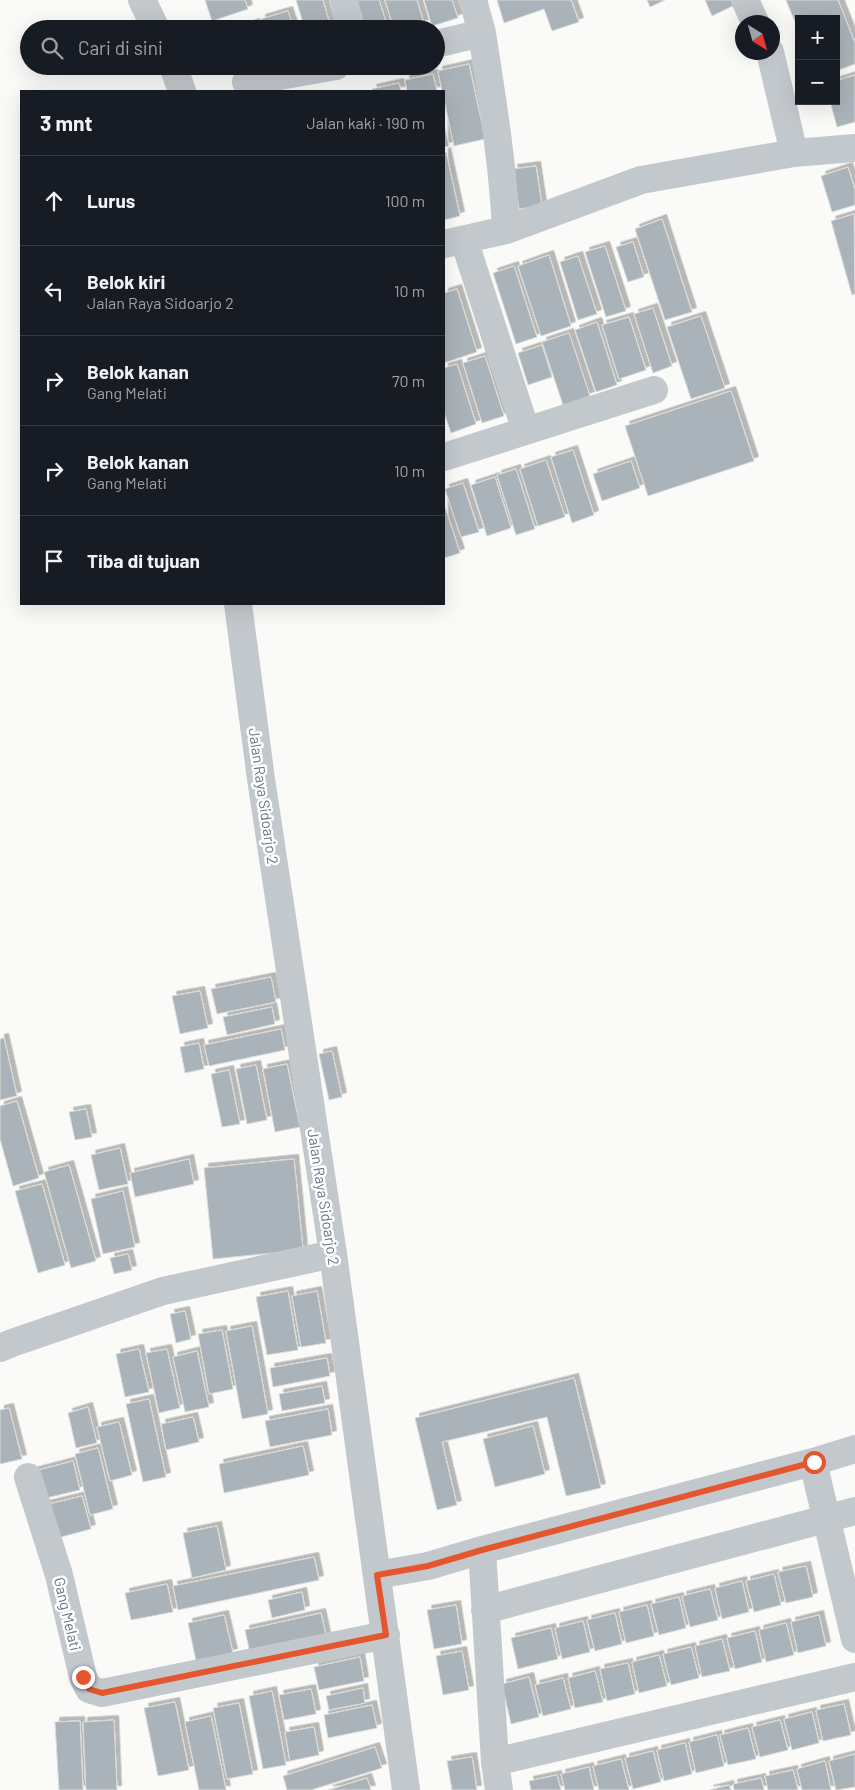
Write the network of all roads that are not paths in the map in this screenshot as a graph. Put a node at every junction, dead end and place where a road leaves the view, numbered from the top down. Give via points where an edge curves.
1 (142, 0) edge
2 (344, 0) edge
3 (473, 0) edge
4 (745, 0) edge
5 (752, 15) edge
6 (152, 20) edge
7 (348, 20) edge
8 (482, 33) junction
9 (445, 42) edge
10 (772, 60) edge
11 (176, 75) edge
12 (285, 75) edge
13 (246, 82) dead end
14 (182, 90) edge
15 (855, 148) edge
16 (794, 153) junction
17 (506, 230) junction
18 (454, 242) edge
19 (654, 390) dead end
20 (526, 431) junction
21 (445, 457) edge
22 (238, 605) edge
23 (333, 1254) junction
24 (0, 1348) edge
25 (855, 1449) edge
26 (814, 1462) junction
27 (28, 1478) dead end
28 (855, 1511) edge
29 (827, 1519) junction
30 (482, 1550) junction
31 (385, 1574) junction
32 (486, 1610) junction
33 (386, 1635) junction
34 (855, 1639) edge
35 (855, 1677) edge
36 (495, 1762) junction
37 (406, 1790) edge
38 (499, 1790) edge

1 - 6 street
2 - 7 street
3 - 8 street
4 - 5 street
8 - 9 street
8 - 17 street via 503,179
10 - 16 street
11 - 14 street
12 - 13 street
15 - 16 street
16 - 17 street via 641,180
17 - 18 street
18 - 20 street
19 - 20 street
20 - 21 street
22 - 23 street, Jalan Raya Sidoarjo 2 via 260,780
23 - 24 street via 163,1291
23 - 31 street, Jalan Raya Sidoarjo 2
25 - 26 street
26 - 29 street
26 - 30 street
27 - 33 street, Gang Melati via 59,1575 83,1677 89,1689 102,1693
28 - 29 street
29 - 32 street
29 - 34 street
30 - 31 street via 428,1566
30 - 32 street
31 - 33 street, Jalan Raya Sidoarjo 2
32 - 36 street
33 - 37 street, Jalan Raya Sidoarjo 2
35 - 36 street
36 - 38 street

